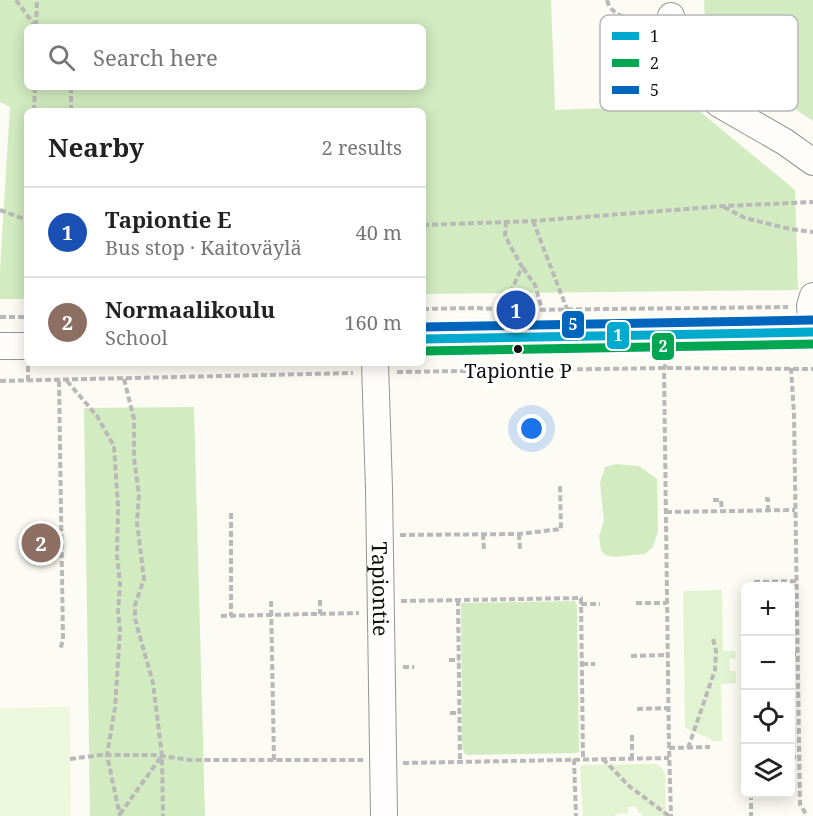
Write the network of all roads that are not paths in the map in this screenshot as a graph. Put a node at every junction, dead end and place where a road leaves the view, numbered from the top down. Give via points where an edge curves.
1 (732, 111) edge
2 (813, 162) edge
3 (812, 301) edge
4 (813, 333) edge
5 (426, 339) edge
6 (0, 346) edge
7 (24, 346) edge
8 (375, 368) edge
9 (384, 816) edge

1 - 2 street
3 - 4 street
4 - 5 street
6 - 7 street
8 - 9 street, Tapiontie via 388,607

